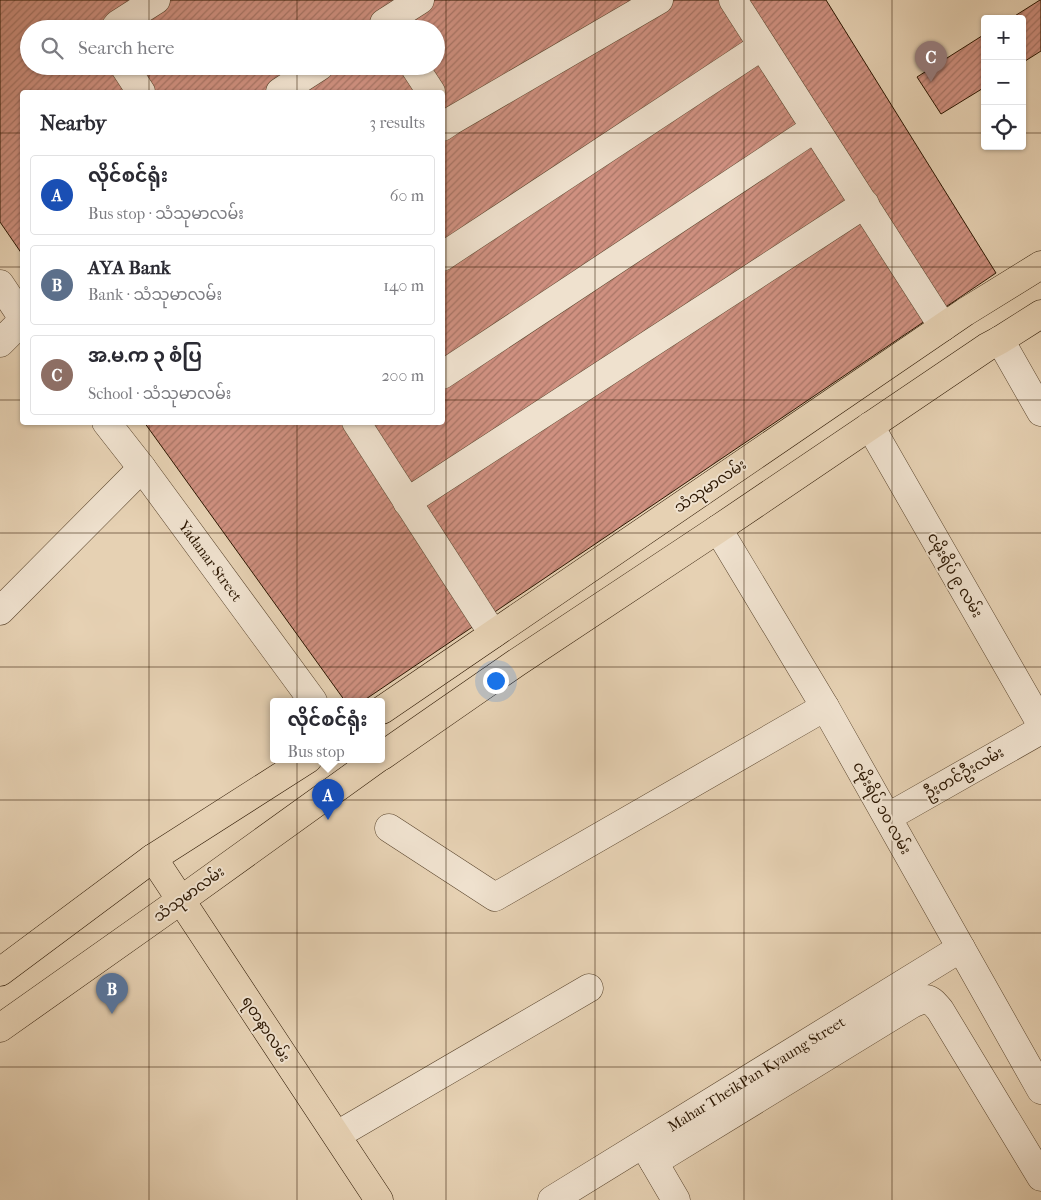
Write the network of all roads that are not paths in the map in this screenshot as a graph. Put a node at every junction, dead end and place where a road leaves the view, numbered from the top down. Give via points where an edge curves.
1 (156, 0) edge
2 (420, 0) edge
3 (659, 0) edge
4 (732, 0) edge
5 (124, 20) edge
6 (393, 20) edge
7 (762, 46) junction
8 (130, 75) edge
9 (306, 75) edge
10 (420, 75) edge
11 (140, 90) edge
12 (283, 90) edge
13 (431, 90) edge
14 (445, 119) edge
15 (815, 128) junction
16 (864, 204) junction
17 (445, 255) edge
18 (1041, 265) edge
19 (0, 284) edge
20 (20, 314) edge
21 (1041, 314) edge
22 (954, 319) junction
23 (20, 323) edge
24 (0, 343) edge
25 (994, 343) junction
26 (445, 373) edge
27 (1041, 412) edge
28 (108, 425) edge
29 (362, 425) edge
30 (870, 426) junction
31 (142, 468) junction
32 (407, 502) junction
33 (718, 529) junction
34 (0, 611) edge
35 (493, 634) junction
36 (311, 698) edge
37 (825, 706) junction
38 (385, 708) edge
39 (1041, 724) edge
40 (1041, 730) edge
41 (385, 754) edge
42 (302, 763) edge
43 (371, 763) edge
44 (888, 817) junction
45 (389, 828) dead end
46 (153, 858) junction
47 (182, 900) junction
48 (960, 948) junction
49 (0, 972) edge
50 (589, 988) dead end
51 (0, 1028) edge
52 (1041, 1090) edge
53 (337, 1136) junction
54 (648, 1153) junction
55 (1041, 1177) edge
56 (379, 1200) edge
57 (552, 1200) edge
58 (676, 1200) edge

1 - 5 street
2 - 6 street
3 - 14 street
4 - 7 street
7 - 15 street
7 - 17 street
8 - 11 street
9 - 12 street
10 - 13 street
15 - 16 street
15 - 26 street
16 - 22 street
16 - 32 street
18 - 22 main road, သံသုမာလမ်း
19 - 20 street
21 - 25 main road
22 - 25 main road
22 - 35 main road, သံသုမာလမ်း
23 - 24 street
25 - 27 street
25 - 30 main road
28 - 31 street, Yadanar Street
29 - 32 street
30 - 33 main road
30 - 39 street, ငမိုးရိပ် ၉ လမ်း
31 - 34 street
31 - 36 street, Yadanar Street
32 - 35 street
33 - 37 street, ငမိုးရိပ် ၁၀ လမ်း
33 - 41 main road
35 - 38 main road, သံသုမာလမ်း
37 - 44 street, ငမိုးရိပ် ၁၀ လမ်း
37 - 45 street via 495,897
40 - 44 street, ဦးတင်ဦးလမ်း
42 - 46 main road
43 - 47 main road, သံသုမာလမ်း
44 - 48 street, ငမိုးရိပ် ၁၀ လမ်း
46 - 47 main road, ရတနာလမ်း
46 - 49 main road
47 - 51 main road, သံသုမာလမ်း
47 - 53 main road, ရတနာလမ်း
48 - 52 street, ငမိုးရိပ် ၁၀ လမ်း
48 - 54 street, Mahar TheikPan Kyaung Street
50 - 53 street
53 - 56 main road, ရတနာလမ်း
54 - 55 street via 924,999 932,1000 940,1010
54 - 57 street, Mahar TheikPan Kyaung Street
54 - 58 street

